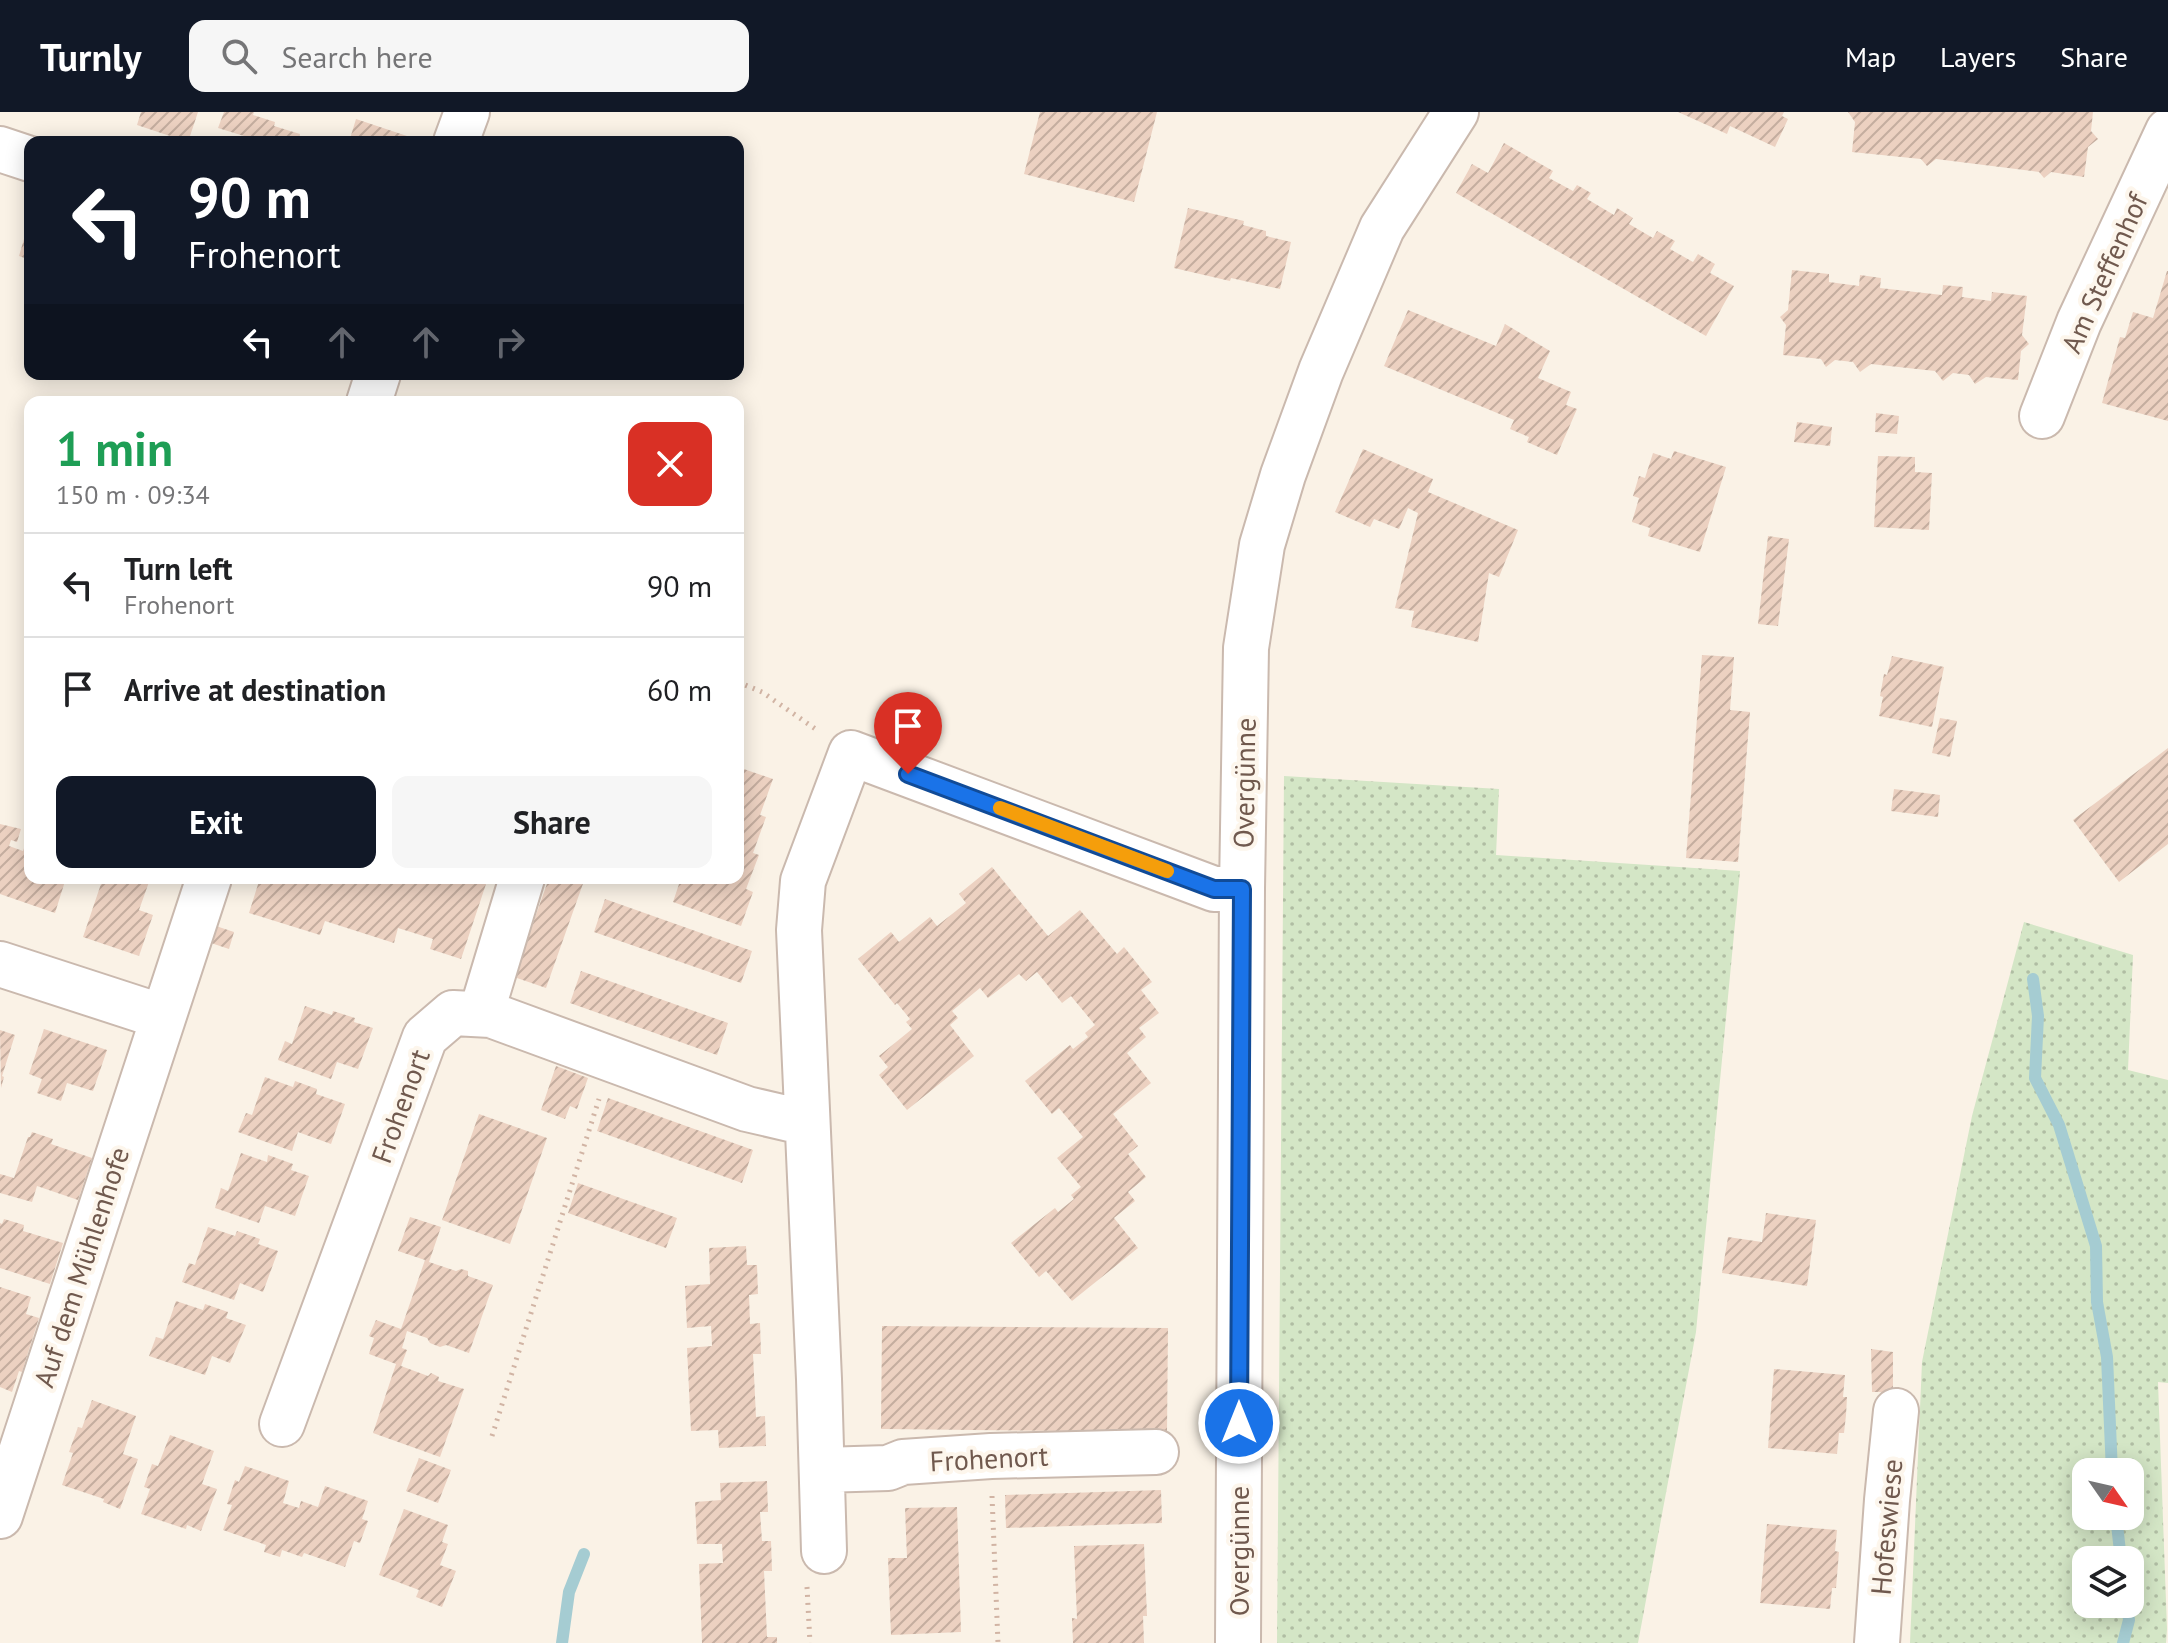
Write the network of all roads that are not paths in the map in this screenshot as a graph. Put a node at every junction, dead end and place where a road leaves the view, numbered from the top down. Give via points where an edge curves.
1 (467, 112) edge
2 (1456, 112) edge
3 (2168, 131) edge
4 (458, 136) edge
5 (0, 149) edge
6 (24, 157) edge
7 (2042, 416) dead end
8 (207, 884) edge
9 (520, 884) edge
10 (1242, 889) junction
11 (0, 964) edge
12 (481, 1014) junction
13 (163, 1017) junction
14 (807, 1123) junction
15 (1896, 1411) dead end
16 (282, 1424) dead end
17 (1156, 1452) dead end
18 (822, 1470) junction
19 (0, 1516) edge
20 (824, 1551) dead end
21 (1238, 1643) edge
22 (1877, 1643) edge

1 - 4 street
2 - 10 street, Overgünne via 1382,228 1321,371 1262,545 1246,648
3 - 7 street, Am Steffenhof via 2079,322
5 - 6 street
8 - 13 street, Auf dem Mühlenhofe
9 - 12 street
10 - 14 street via 1214,889 851,753 803,881 799,930
10 - 21 street, Overgünne
11 - 13 street
12 - 14 street, Frohenort via 747,1109
12 - 16 street, Frohenort via 453,1013 425,1037
13 - 19 street, Auf dem Mühlenhofe
14 - 18 street
15 - 22 street, Hofeswiese
17 - 18 street, Frohenort via 991,1456
18 - 20 street

